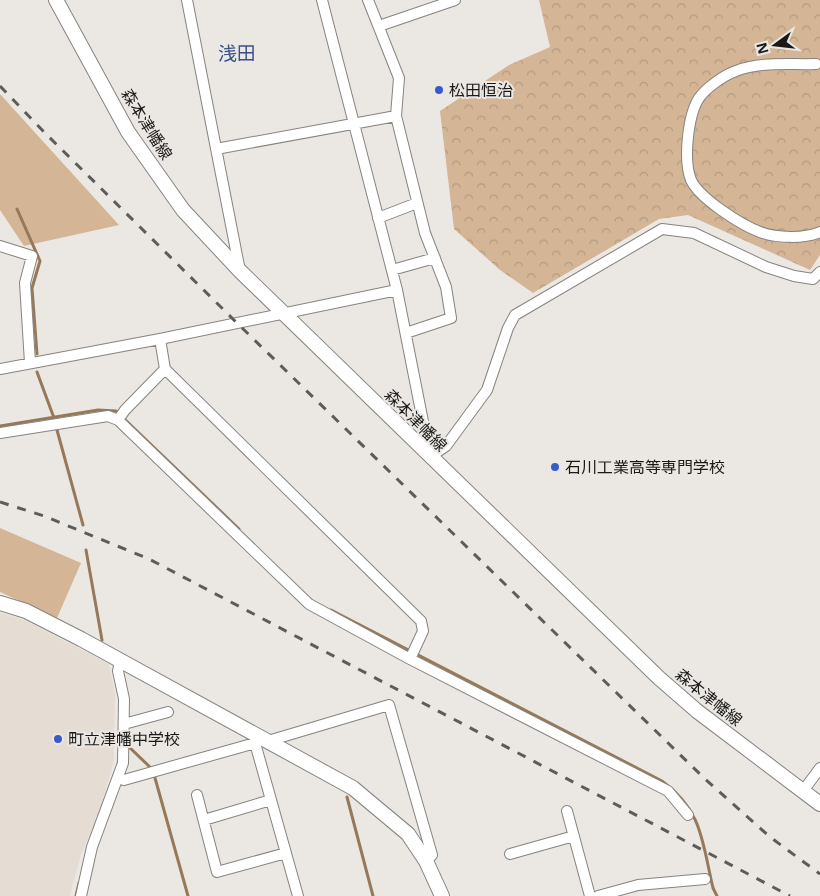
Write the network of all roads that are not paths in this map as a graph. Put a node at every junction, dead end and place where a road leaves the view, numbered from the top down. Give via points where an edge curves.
1 (56, 0) edge
2 (187, 0) edge
3 (322, 0) edge
4 (368, 0) edge
5 (455, 0) edge
6 (379, 26) junction
7 (816, 64) dead end
8 (396, 116) junction
9 (354, 122) junction
10 (216, 149) junction
11 (417, 203) junction
12 (378, 218) junction
13 (820, 232) edge
14 (0, 246) edge
15 (435, 258) junction
16 (392, 270) junction
17 (240, 271) junction
18 (820, 272) edge
19 (397, 290) junction
20 (283, 313) junction
21 (406, 333) junction
22 (160, 339) junction
23 (30, 362) junction
24 (0, 369) edge
25 (165, 369) junction
26 (121, 416) junction
27 (0, 433) edge
28 (430, 458) junction
29 (0, 603) edge
30 (413, 653) dead end
31 (120, 661) junction
32 (168, 712) dead end
33 (124, 724) junction
34 (260, 740) junction
35 (820, 768) edge
36 (118, 778) junction
37 (803, 791) junction
38 (197, 795) dead end
39 (270, 800) junction
40 (820, 804) edge
41 (567, 811) dead end
42 (688, 815) dead end
43 (204, 820) junction
44 (574, 836) junction
45 (286, 853) junction
46 (510, 854) dead end
47 (426, 861) junction
48 (704, 878) dead end
49 (81, 896) edge
50 (298, 896) edge
51 (442, 896) edge
52 (590, 896) edge
53 (598, 896) edge

1 - 17 main road, 森本津幡線 via 128,132 183,210
2 - 10 street
3 - 9 street
4 - 6 street
5 - 6 street
6 - 8 street via 399,78
7 - 13 street via 753,66 735,71 714,84 700,96 693,110 687,156 691,179 700,194 745,224 760,232 784,237
8 - 9 street
8 - 11 street
9 - 10 street
9 - 12 street
10 - 17 street
11 - 12 street
11 - 15 street
12 - 16 street
14 - 23 street via 32,256 25,283
15 - 16 street
15 - 21 street via 446,287 451,318
16 - 19 street
17 - 20 main road, 森本津幡線
18 - 28 street via 813,279 794,276 750,260 711,239 662,229 515,314 486,390 446,446
19 - 20 street
19 - 21 street
20 - 22 street
20 - 28 main road, 森本津幡線
21 - 28 street
22 - 23 street
22 - 25 street
23 - 24 street
25 - 26 street
25 - 30 street via 421,620 423,631
26 - 27 street
26 - 42 street via 309,604 668,791
28 - 37 main road, 森本津幡線 via 659,678 697,711
29 - 31 main road via 26,611
31 - 33 street via 118,671 124,699
31 - 34 main road
32 - 33 street
33 - 36 street via 124,763
34 - 36 street via 124,780
34 - 39 street
34 - 47 main road via 353,788 408,834
34 - 47 street via 389,706 432,855
35 - 37 street
36 - 49 street via 92,847
37 - 40 main road, 森本津幡線
38 - 43 street
39 - 43 street
39 - 45 street
41 - 44 street
43 - 45 street via 217,872
44 - 46 street
44 - 52 street
45 - 50 street
47 - 51 main road
48 - 53 street via 638,885

